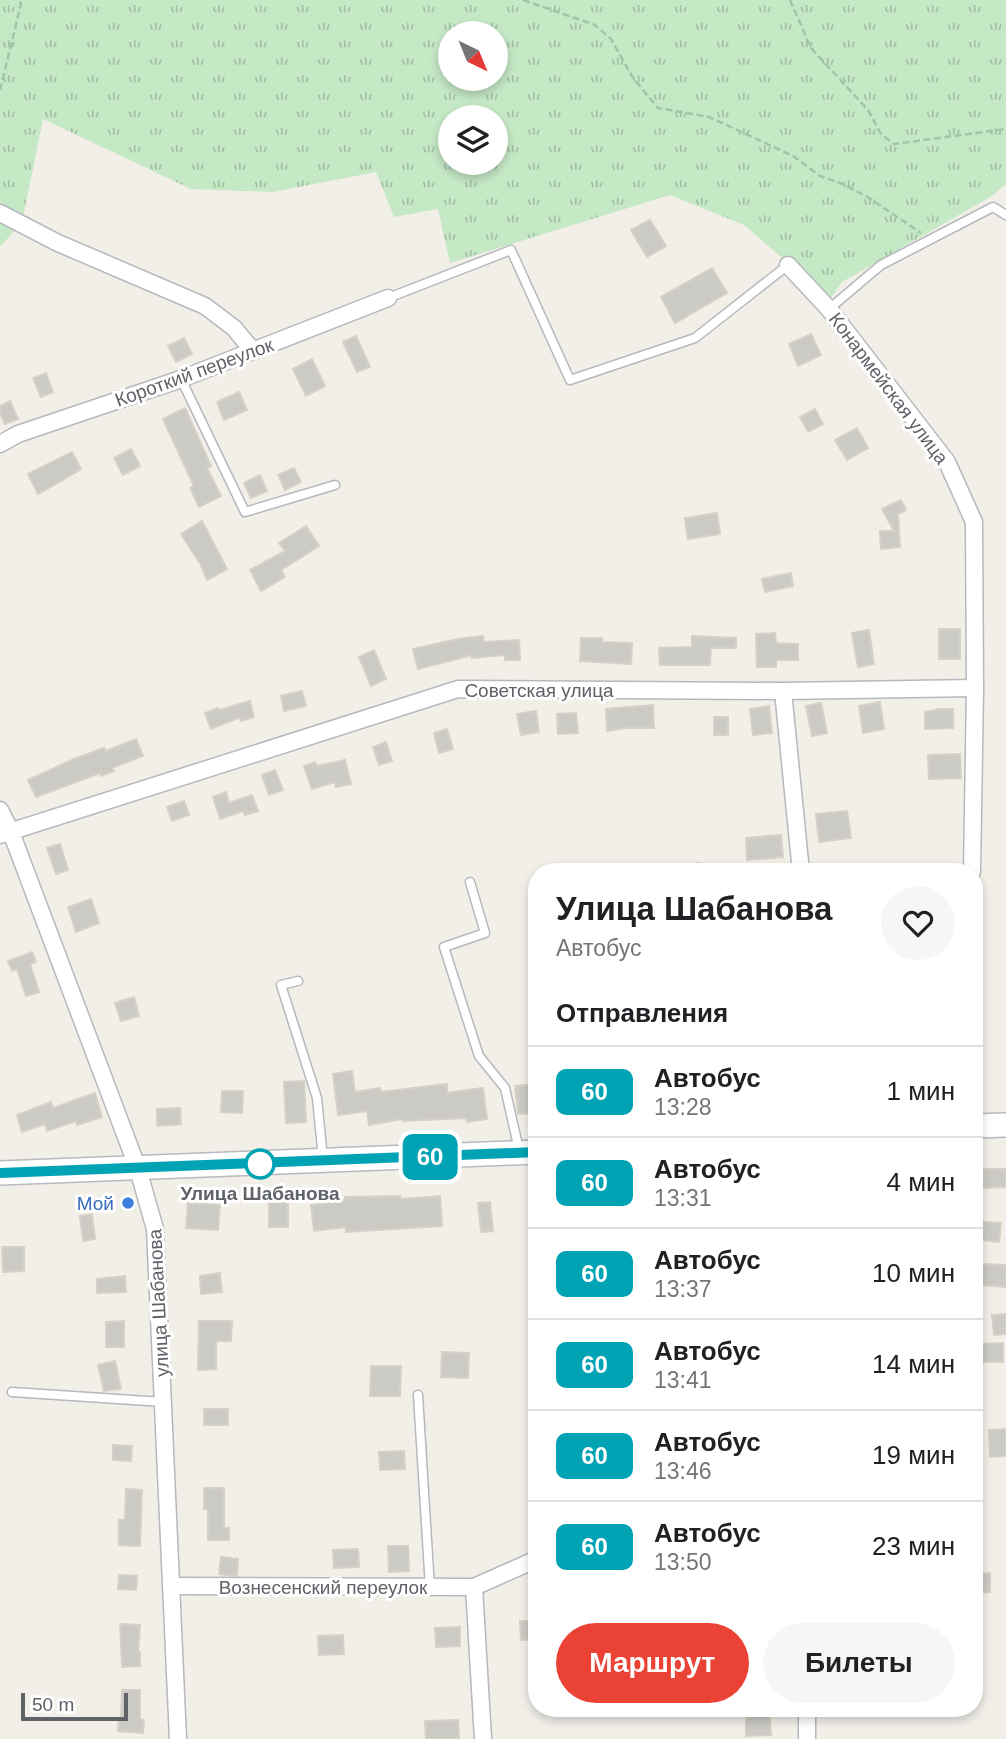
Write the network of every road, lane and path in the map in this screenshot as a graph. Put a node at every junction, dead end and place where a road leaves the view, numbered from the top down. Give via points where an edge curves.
1 (19, 0) edge
2 (523, 0) edge
3 (790, 0) edge
4 (0, 90) edge
5 (1006, 129) edge
6 (0, 213) edge
7 (1006, 215) edge
8 (928, 240) junction
9 (788, 265) joint
10 (388, 298) joint
11 (829, 309) junction
12 (253, 351) junction
13 (181, 379) junction
14 (0, 444) edge
15 (335, 485) dead end
16 (975, 688) junction
17 (783, 691) junction
18 (0, 810) edge
19 (5, 833) edge
20 (800, 863) edge
21 (972, 863) edge
22 (470, 882) dead end
23 (298, 982) dead end
24 (1006, 1125) edge
25 (983, 1126) edge
26 (528, 1152) edge
27 (323, 1162) junction
28 (138, 1169) junction
29 (0, 1173) edge
30 (12, 1392) dead end
31 (418, 1395) dead end
32 (163, 1402) junction
33 (528, 1563) edge
34 (172, 1586) junction
35 (474, 1587) junction
36 (429, 1588) junction
37 (807, 1717) edge
38 (178, 1739) edge
39 (484, 1739) edge
40 (807, 1739) edge

1 - 4 path
2 - 8 path via 595,25 611,40 633,78 658,108 709,117 793,156 820,176 869,198
3 - 5 path via 811,48 894,144
6 - 12 street via 205,306 234,328
7 - 8 lane via 993,207
8 - 11 lane via 881,265
9 - 10 lane via 695,338 570,380 511,250
9 - 11 street, Конармейская улица
10 - 12 street, Короткий переулок
11 - 16 street, Конармейская улица via 947,462 974,522
12 - 13 street, Короткий переулок
13 - 14 street, Короткий переулок
13 - 15 lane via 245,512
16 - 17 street, Советская улица
16 - 21 street, Конармейская улица
17 - 19 street, Советская улица via 458,689
17 - 20 street
18 - 19 street, улица Шабанова
19 - 28 street, улица Шабанова
22 - 26 lane via 485,933 444,947 479,1056 505,1088
23 - 27 lane via 281,985 317,1098
24 - 25 street
26 - 27 street
27 - 28 street
28 - 29 street
28 - 32 street, улица Шабанова via 155,1229
30 - 32 lane
31 - 36 lane
32 - 34 street, улица Шабанова
33 - 35 street, Вознесенский переулок
34 - 36 street, Вознесенский переулок
34 - 38 street, улица Шабанова
35 - 36 street, Вознесенский переулок
35 - 39 street
37 - 40 street

